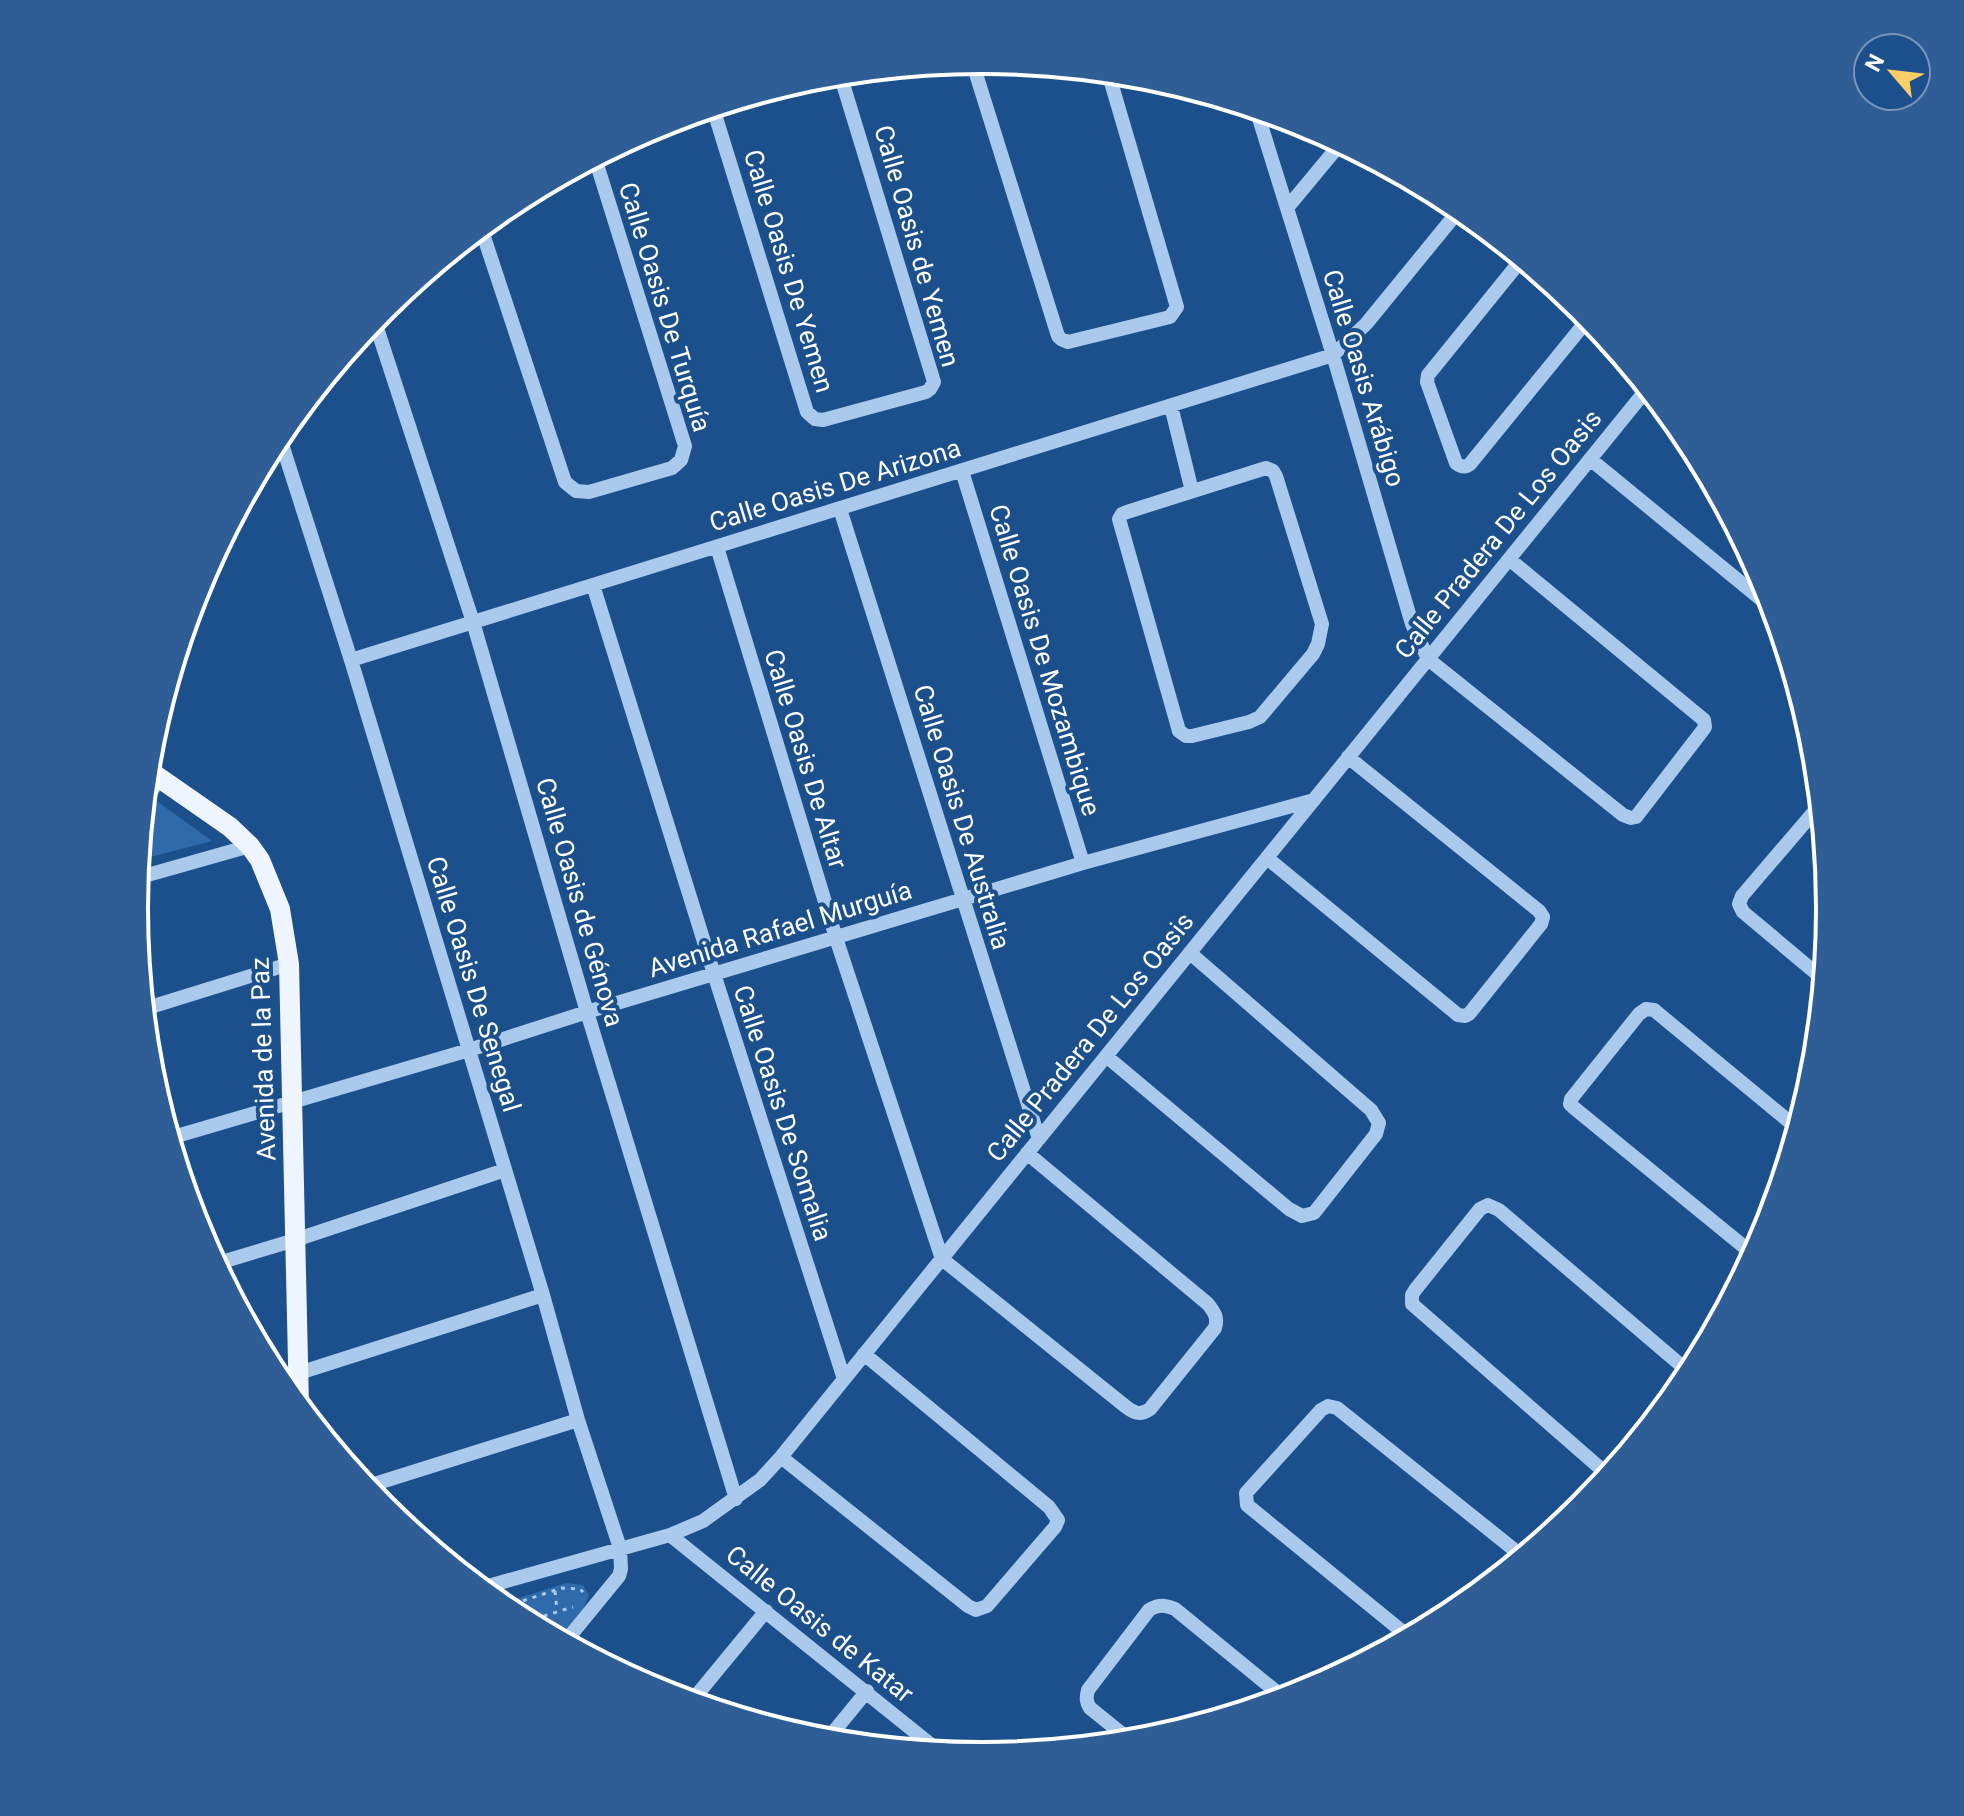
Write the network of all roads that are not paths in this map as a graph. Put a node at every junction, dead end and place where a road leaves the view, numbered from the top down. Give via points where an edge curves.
1 (976, 74) edge
2 (1112, 84) edge
3 (844, 86) edge
4 (716, 117) edge
5 (1260, 122) edge
6 (1334, 152) edge
7 (598, 168) edge
8 (1287, 208) junction
9 (1452, 219) edge
10 (485, 239) edge
11 (1515, 267) edge
12 (1581, 328) edge
13 (378, 333) edge
14 (1333, 355) junction
15 (933, 386) joint
16 (1641, 396) edge
17 (1171, 406) junction
18 (284, 452) edge
19 (1590, 459) junction
20 (962, 471) junction
21 (1192, 491) junction
22 (840, 509) junction
23 (717, 547) junction
24 (1509, 559) junction
25 (593, 585) junction
26 (1755, 594) edge
27 (473, 622) junction
28 (1428, 659) junction
29 (351, 660) junction
30 (1348, 757) junction
31 (159, 777) edge
32 (1314, 800) junction
33 (1811, 816) edge
34 (250, 846) junction
35 (1267, 858) junction
36 (1083, 863) junction
37 (149, 875) edge
38 (962, 898) junction
39 (836, 938) junction
40 (1190, 953) junction
41 (289, 964) junction
42 (1813, 971) edge
43 (714, 974) junction
44 (154, 1006) edge
45 (587, 1012) junction
46 (469, 1050) junction
47 (1106, 1056) junction
48 (292, 1101) junction
49 (1789, 1121) edge
50 (179, 1135) edge
51 (1039, 1139) junction
52 (1027, 1153) junction
53 (505, 1170) junction
54 (295, 1240) junction
55 (1744, 1247) edge
56 (942, 1259) junction
57 (226, 1261) edge
58 (543, 1295) junction
59 (864, 1354) junction
60 (1679, 1364) edge
61 (287, 1369) edge
62 (292, 1375) edge
63 (844, 1379) junction
64 (578, 1420) junction
65 (781, 1457) junction
66 (1600, 1468) edge
67 (378, 1483) edge
68 (736, 1499) junction
69 (670, 1535) junction
70 (620, 1548) junction
71 (1514, 1550) edge
72 (494, 1584) edge
73 (766, 1611) junction
74 (1400, 1629) edge
75 (572, 1634) edge
76 (1273, 1689) edge
77 (867, 1691) junction
78 (699, 1692) edge
79 (836, 1729) edge
80 (1118, 1731) edge
81 (925, 1740) edge

1 - 2 street via 1058,336 1070,342 1170,317 1176,311
3 - 15 street, Calle Oasis de Yemen
4 - 15 street, Calle Oasis De Yemen via 807,412 823,420
5 - 8 street, Calle Oasis Arábigo
6 - 8 street
7 - 10 street, Calle Oasis De Turquía via 685,446 672,468 589,492 576,491 565,482
8 - 14 street, Calle Oasis Arábigo
9 - 14 street via 1376,313
11 - 12 street via 1428,375 1459,466 1470,464
13 - 27 street, Calle Oasis de Génova
14 - 17 street, Calle Oasis De Arizona
14 - 28 street, Calle Oasis Arábigo via 1412,624
16 - 19 street, Calle Pradera De Los Oasis
17 - 20 street, Calle Oasis De Arizona
17 - 21 street
18 - 29 street, Calle Oasis De Senegal
19 - 24 street, Calle Pradera De Los Oasis
19 - 26 street
20 - 22 street, Calle Oasis De Arizona
20 - 36 street, Calle Oasis De Mozambique
21 - 21 street via 1119,519 1179,731 1186,736 1260,717 1313,654 1322,624 1273,471 1260,469
22 - 23 street, Calle Oasis De Arizona
22 - 38 street, Calle Oasis De Australia
23 - 25 street, Calle Oasis De Arizona
23 - 39 street, Calle Oasis De Altar
24 - 28 street, Calle Pradera De Los Oasis
24 - 28 street via 1704,720 1703,730 1638,814 1623,815
25 - 27 street, Calle Oasis De Arizona
25 - 43 street, Calle Oasis De Somalia
27 - 29 street, Calle Oasis De Arizona
27 - 45 street, Calle Oasis de Génova
28 - 30 street, Calle Pradera De Los Oasis
29 - 46 street, Calle Oasis De Senegal
30 - 32 street, Calle Pradera De Los Oasis
30 - 35 street via 1543,917 1469,1014 1458,1015
31 - 34 main road, Avenida de la Paz
32 - 35 street, Calle Pradera De Los Oasis
32 - 36 street, Avenida Rafael Murguía
33 - 42 street via 1739,904
34 - 37 street
34 - 41 main road, Avenida de la Paz via 280,909
35 - 40 street, Calle Pradera De Los Oasis
36 - 38 street, Avenida Rafael Murguía
38 - 39 street, Avenida Rafael Murguía
38 - 51 street, Calle Oasis De Australia
39 - 43 street, Avenida Rafael Murguía
39 - 56 street, Calle Oasis De Altar
40 - 47 street, Calle Pradera De Los Oasis
40 - 47 street via 1377,1117 1376,1134 1314,1213 1302,1216 1289,1209
41 - 44 street
41 - 48 main road, Avenida de la Paz
43 - 45 street, Avenida Rafael Murguía
43 - 63 street, Calle Oasis De Somalia
45 - 46 street, Avenida Rafael Murguía
45 - 68 street, Calle Oasis de Génova
46 - 48 street, Avenida Rafael Murguía
46 - 53 street, Calle Oasis De Senegal
47 - 51 street, Calle Pradera De Los Oasis
48 - 50 street, Avenida Rafael Murguía
48 - 54 main road, Avenida de la Paz
49 - 55 street via 1650,1009 1639,1014 1571,1099 1573,1107
51 - 52 street, Calle Pradera De Los Oasis
52 - 56 street, Calle Pradera De Los Oasis
52 - 56 street via 1215,1313 1215,1328 1160,1398 1144,1413 1131,1411
53 - 54 street
53 - 58 street, Calle Oasis De Senegal
54 - 57 street
54 - 61 main road, Avenida de la Paz
56 - 59 street, Calle Pradera De Los Oasis
58 - 62 street
58 - 64 street, Calle Oasis De Senegal
59 - 63 street, Calle Pradera De Los Oasis
59 - 65 street via 1049,1507 1057,1516 1055,1527 987,1606 976,1610
60 - 66 street via 1488,1205 1415,1290 1412,1304
63 - 65 street, Calle Pradera De Los Oasis
64 - 67 street
64 - 70 street, Calle Oasis De Senegal
65 - 68 street, Calle Pradera De Los Oasis
68 - 69 street, Calle Pradera De Los Oasis
69 - 70 street, Calle Pradera De Los Oasis
69 - 73 street, Calle Oasis de Katar
70 - 72 street, Calle Pradera De Los Oasis
70 - 75 street via 619,1576
71 - 74 street via 1337,1408 1321,1410 1246,1493 1247,1505
73 - 77 street, Calle Oasis de Katar
73 - 78 street
76 - 80 street via 1175,1609 1161,1605 1149,1610 1088,1690 1090,1708
77 - 79 street
77 - 81 street, Calle Oasis de Katar

